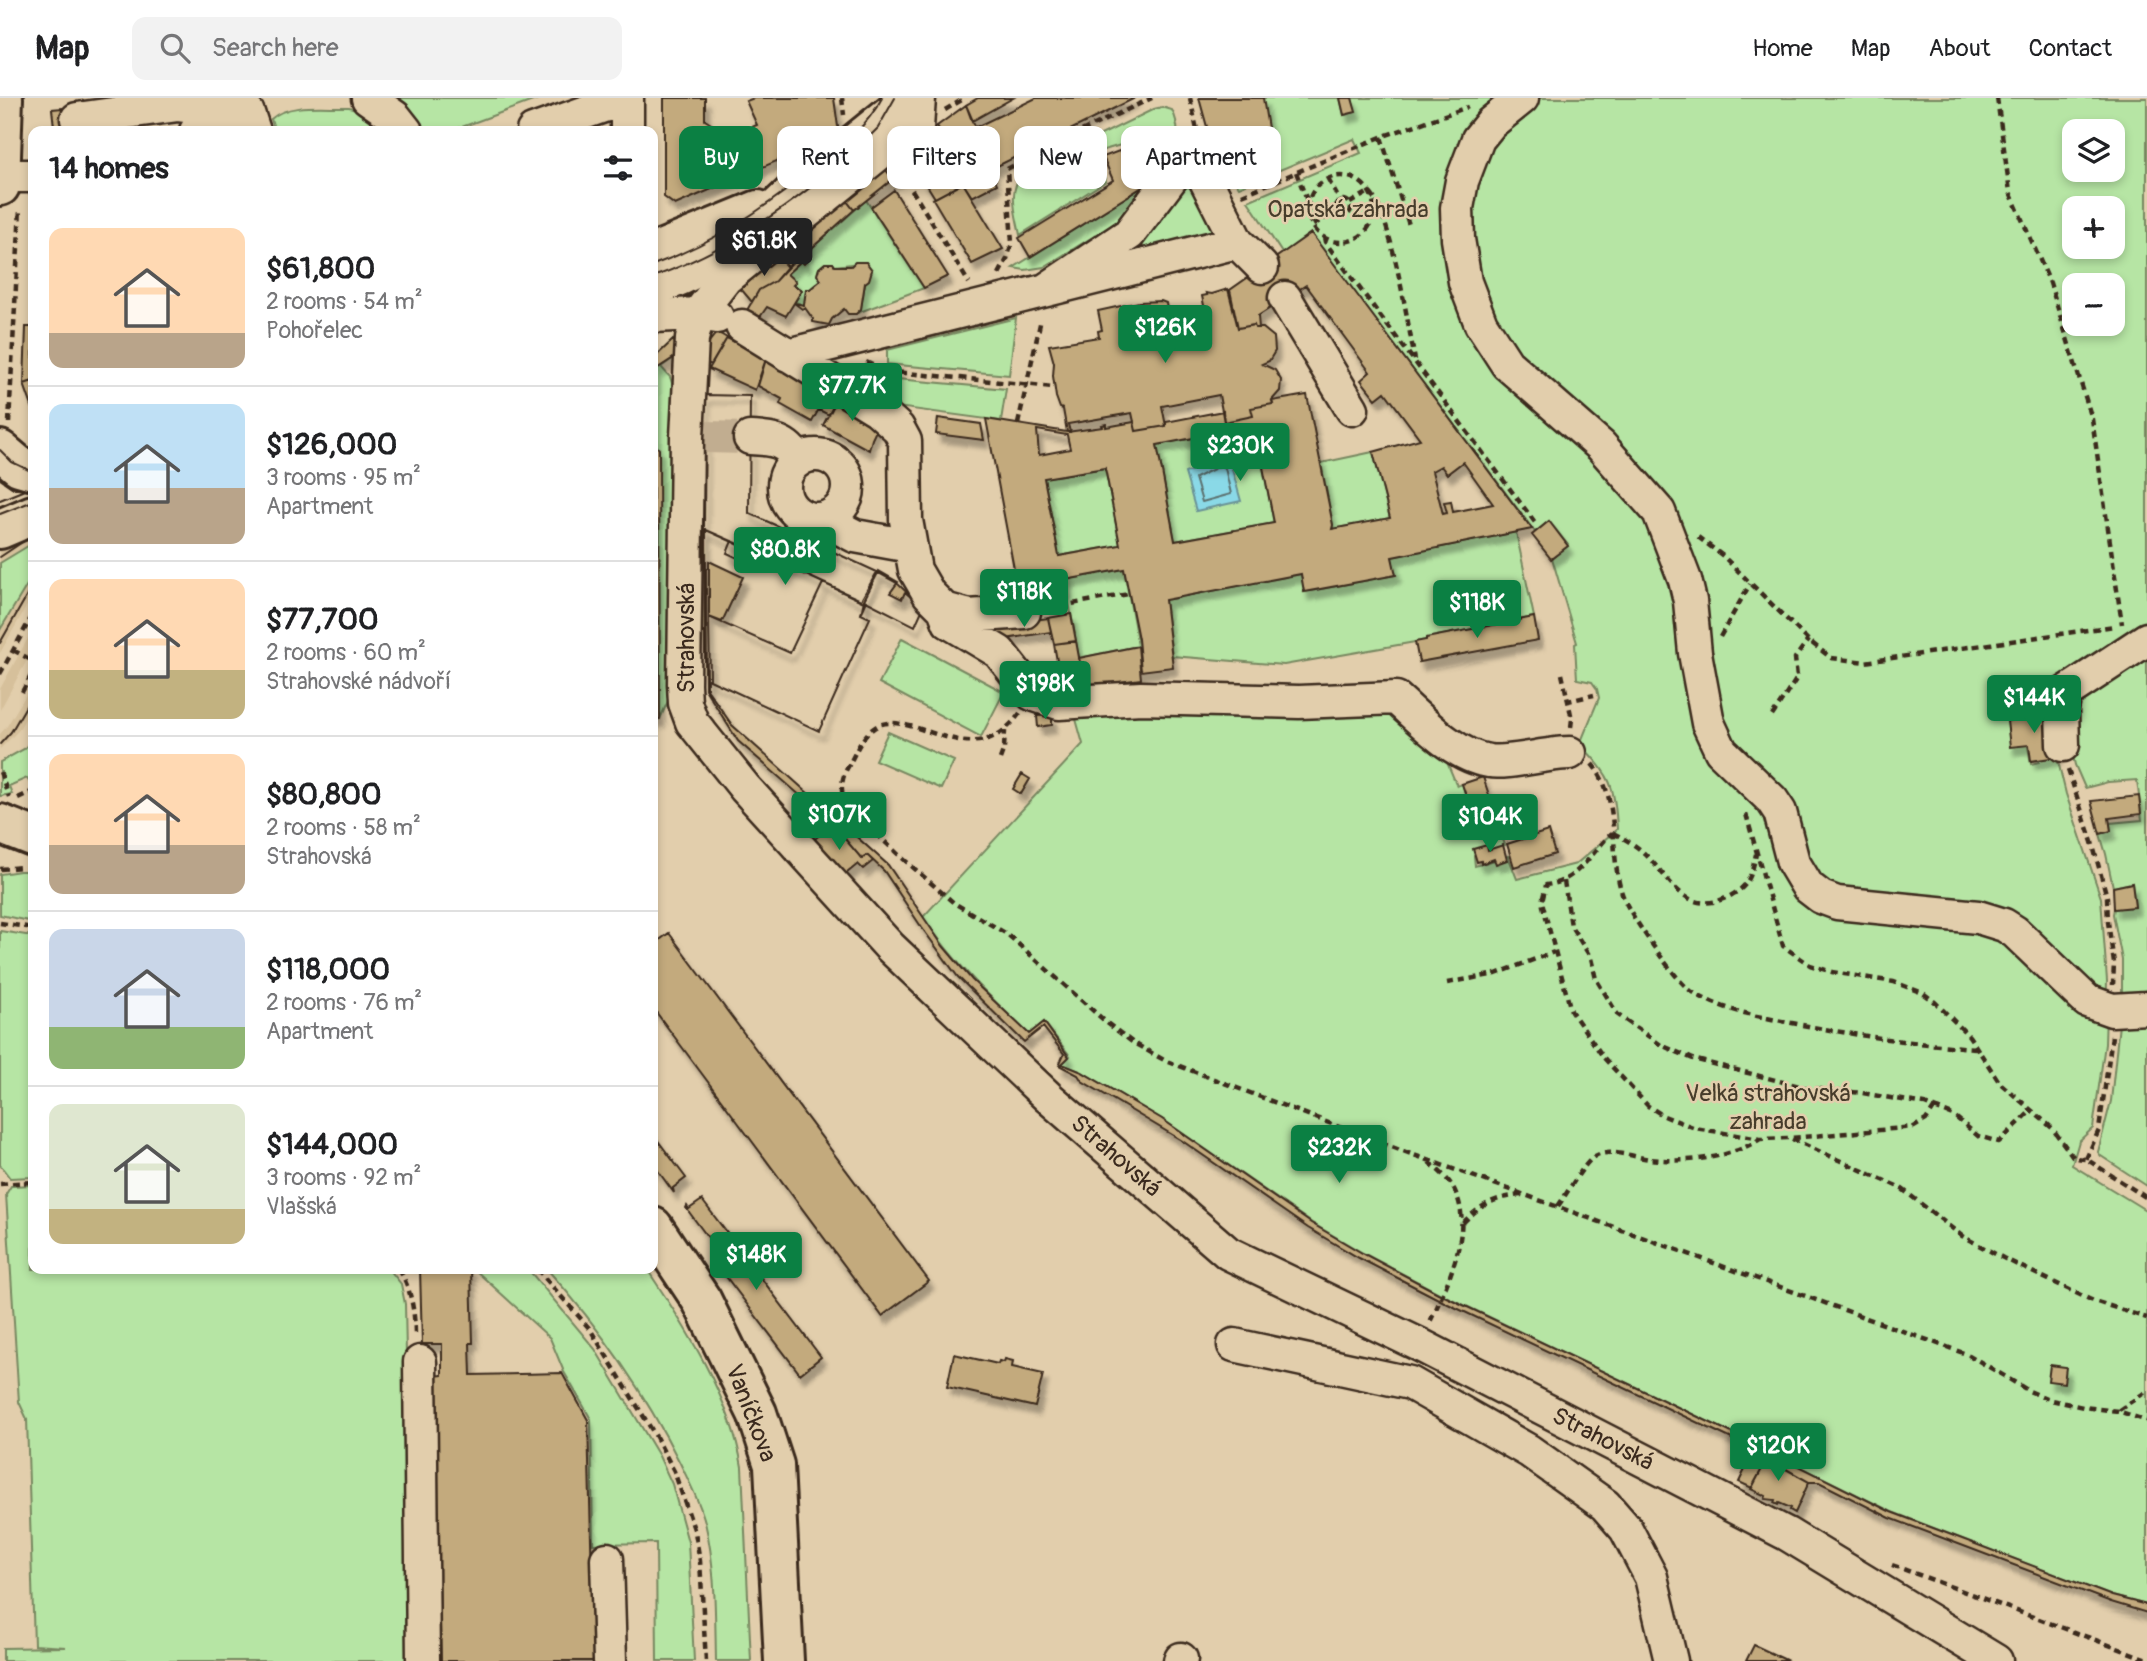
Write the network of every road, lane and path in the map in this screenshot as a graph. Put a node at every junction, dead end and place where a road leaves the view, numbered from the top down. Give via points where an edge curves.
1 (3, 98) edge
2 (368, 98) edge
3 (627, 98) edge
4 (842, 98) edge
5 (877, 98) edge
6 (1152, 98) edge
7 (1190, 98) edge
8 (1522, 98) edge
9 (1997, 98) edge
10 (1469, 107) dead end
11 (914, 108) edge
12 (253, 114) edge
13 (77, 118) dead end
14 (212, 126) edge
15 (402, 126) edge
16 (547, 126) edge
17 (627, 126) edge
18 (846, 126) edge
19 (857, 126) edge
20 (866, 126) edge
21 (1196, 126) edge
22 (1381, 137) junction
23 (1296, 172) junction
24 (14, 179) edge
25 (1328, 179) junction
26 (798, 189) edge
27 (1163, 189) edge
28 (1211, 189) edge
29 (912, 190) dead end
30 (795, 192) junction
31 (1369, 192) junction
32 (1340, 201) junction
33 (1350, 203) junction
34 (1309, 204) junction
35 (1219, 205) junction
36 (1336, 212) junction
37 (1313, 225) junction
38 (1409, 225) dead end
39 (1324, 236) junction
40 (1237, 242) junction
41 (658, 251) edge
42 (1262, 267) dead end
43 (658, 285) edge
44 (1047, 289) junction
45 (1285, 298) dead end
46 (983, 305) junction
47 (698, 314) junction
48 (658, 316) edge
49 (831, 344) junction
50 (788, 355) junction
51 (1416, 364) junction
52 (1027, 384) junction
53 (1055, 387) dead end
54 (1352, 409) dead end
55 (1018, 424) dead end
56 (750, 438) tunnel mouth
57 (4, 440) edge
58 (798, 461) junction
59 (28, 469) edge
60 (28, 478) edge
61 (0, 488) edge
62 (1659, 512) junction
63 (28, 517) edge
64 (822, 519) junction
65 (1537, 525) dead end
66 (0, 529) edge
67 (910, 546) junction
68 (1750, 584) junction
69 (1129, 594) dead end
70 (944, 609) junction
71 (1024, 612) joint
72 (28, 623) edge
73 (2135, 629) edge
74 (1808, 640) junction
75 (13, 650) junction
76 (28, 658) edge
77 (0, 674) edge
78 (1562, 674) dead end
79 (1699, 674) junction
80 (28, 681) edge
81 (22, 692) dead end
82 (1032, 694) junction
83 (1594, 695) dead end
84 (1568, 701) junction
85 (1772, 716) dead end
86 (1005, 730) junction
87 (2063, 745) joint
88 (1570, 753) junction
89 (1000, 759) dead end
90 (0, 772) edge
91 (28, 793) edge
92 (0, 824) edge
93 (1612, 832) junction
94 (28, 835) edge
95 (28, 867) edge
96 (0, 869) edge
97 (1564, 881) junction
98 (0, 923) edge
99 (28, 927) edge
100 (1554, 952) junction
101 (1447, 983) dead end
102 (2147, 1008) edge
103 (2112, 1010) junction
104 (1976, 1048) junction
105 (1934, 1108) junction
106 (2032, 1111) junction
107 (1791, 1138) junction
108 (1760, 1139) junction
109 (2086, 1159) junction
110 (1427, 1160) junction
111 (28, 1182) edge
112 (0, 1184) edge
113 (1527, 1195) junction
114 (2147, 1198) edge
115 (1558, 1206) junction
116 (1462, 1224) junction
117 (658, 1235) edge
118 (402, 1274) edge
119 (541, 1274) edge
120 (2147, 1318) edge
121 (1234, 1345) dead end
122 (1420, 1345) junction
123 (420, 1362) joint
124 (2147, 1391) edge
125 (2118, 1411) junction
126 (2147, 1421) edge
127 (607, 1559) dead end
128 (1891, 1565) dead end
129 (2147, 1659) edge
130 (424, 1661) edge
131 (610, 1661) edge
132 (706, 1661) edge
133 (784, 1661) edge
134 (1671, 1661) edge
135 (1996, 1661) edge

1 - 24 main road
2 - 15 street
3 - 16 street
3 - 17 street
4 - 18 path
5 - 20 main road
6 - 46 path via 1007,169 1012,243
7 - 21 path
8 - 62 street via 1490,123 1478,139 1462,181 1457,208 1465,282 1481,324 1507,363 1601,446
9 - 73 path via 2010,192 2050,283 2092,419
10 - 22 path
11 - 19 main road
11 - 47 street via 886,148 726,278
12 - 13 street via 178,105
12 - 14 street
22 - 23 path
22 - 38 path
23 - 34 path
23 - 35 path
24 - 57 path
25 - 31 path via 1348,177
25 - 32 path
25 - 34 path via 1315,189
26 - 30 main road
27 - 44 street via 1129,233
28 - 35 street
29 - 46 path
30 - 41 main road
30 - 43 main road via 736,247
31 - 33 path
31 - 39 path via 1374,212 1365,232 1345,241
31 - 51 path via 1385,220
32 - 33 path
32 - 36 path
33 - 36 path via 1346,215
34 - 37 path
35 - 40 street
36 - 37 path
37 - 39 path
39 - 51 path
40 - 42 street
40 - 44 street
44 - 46 street
44 - 52 path
45 - 54 street
46 - 49 street
47 - 48 street
47 - 50 street via 740,325
47 - 122 street, Strahovská via 691,339 696,437 685,702 692,722 890,947 1048,1097 1228,1253
49 - 50 street
49 - 52 path via 884,371
50 - 67 street via 878,410 898,428 905,441
51 - 65 path
52 - 53 path
52 - 55 path
56 - 58 street via 786,444
57 - 59 main road via 19,466
58 - 64 street via 787,474 786,499 797,513
58 - 64 street via 815,455 832,459 848,479 844,505
60 - 61 main road
62 - 68 path via 1723,556
62 - 79 street via 1690,601
63 - 66 main road
64 - 67 street via 855,536
67 - 70 street via 915,570
68 - 74 path
68 - 79 path
69 - 71 path
70 - 71 street via 970,616
70 - 82 street via 949,622 999,652
72 - 75 path
73 - 74 path via 1865,662 1831,658
73 - 87 street via 2065,693
74 - 85 path via 1795,658 1797,678
75 - 76 path
75 - 77 path
78 - 84 path
79 - 103 street via 1708,723 1721,751 1780,812 1793,862 1808,887 1837,903 1978,917 2004,925 2087,1002
80 - 81 path
82 - 86 path
82 - 88 street via 1059,703 1140,698 1299,702 1396,698 1436,734 1489,761
83 - 84 path
84 - 88 path
86 - 89 path
86 - 110 path via 970,743 897,723 878,725 860,743 845,772 843,799 954,903 1007,934 1132,1042 1164,1060
87 - 103 path via 2107,897 2114,963
88 - 93 path via 1592,764 1600,774
90 - 91 path via 10,801
92 - 94 main road
93 - 97 path via 1576,874
93 - 104 path via 1626,902 1672,971 1692,991 1732,1010 1769,1018 1910,1043
93 - 104 path via 1637,846 1680,894 1694,901 1715,903 1742,890 1757,852 1783,946 1810,965 1894,982 1923,993
95 - 96 path
97 - 100 path via 1546,885 1542,894
97 - 105 path via 1571,926 1591,958 1596,979 1618,1015 1661,1045 1693,1059 1807,1088 1862,1093
98 - 99 path
100 - 101 path via 1496,974
100 - 108 path via 1571,1011 1604,1058 1648,1106 1695,1128
102 - 103 street
103 - 109 path via 2099,1130
104 - 106 path via 2000,1083
105 - 106 path via 1953,1115 1978,1136 1999,1142
105 - 107 path via 1914,1127
106 - 109 path via 2052,1128 2074,1158
107 - 108 path
107 - 120 path via 1901,1188 1962,1236 2003,1258 2091,1300
108 - 115 path via 1722,1155 1696,1158 1596,1155
109 - 114 path
110 - 113 path
110 - 116 path via 1457,1194
111 - 112 path
113 - 115 path
113 - 116 path via 1489,1202
115 - 125 path via 1969,1355 2051,1400
116 - 122 path via 1447,1285
117 - 133 main road, Vaníčkova via 702,1301 757,1413 774,1465
118 - 123 path via 413,1303 415,1351
119 - 132 path via 590,1329 674,1471 699,1551
121 - 134 street via 1410,1383 1529,1451 1605,1505 1626,1529 1651,1577
122 - 135 street, Strahovská via 1787,1534
123 - 130 street
124 - 125 path
125 - 126 path
127 - 131 street
128 - 129 path

